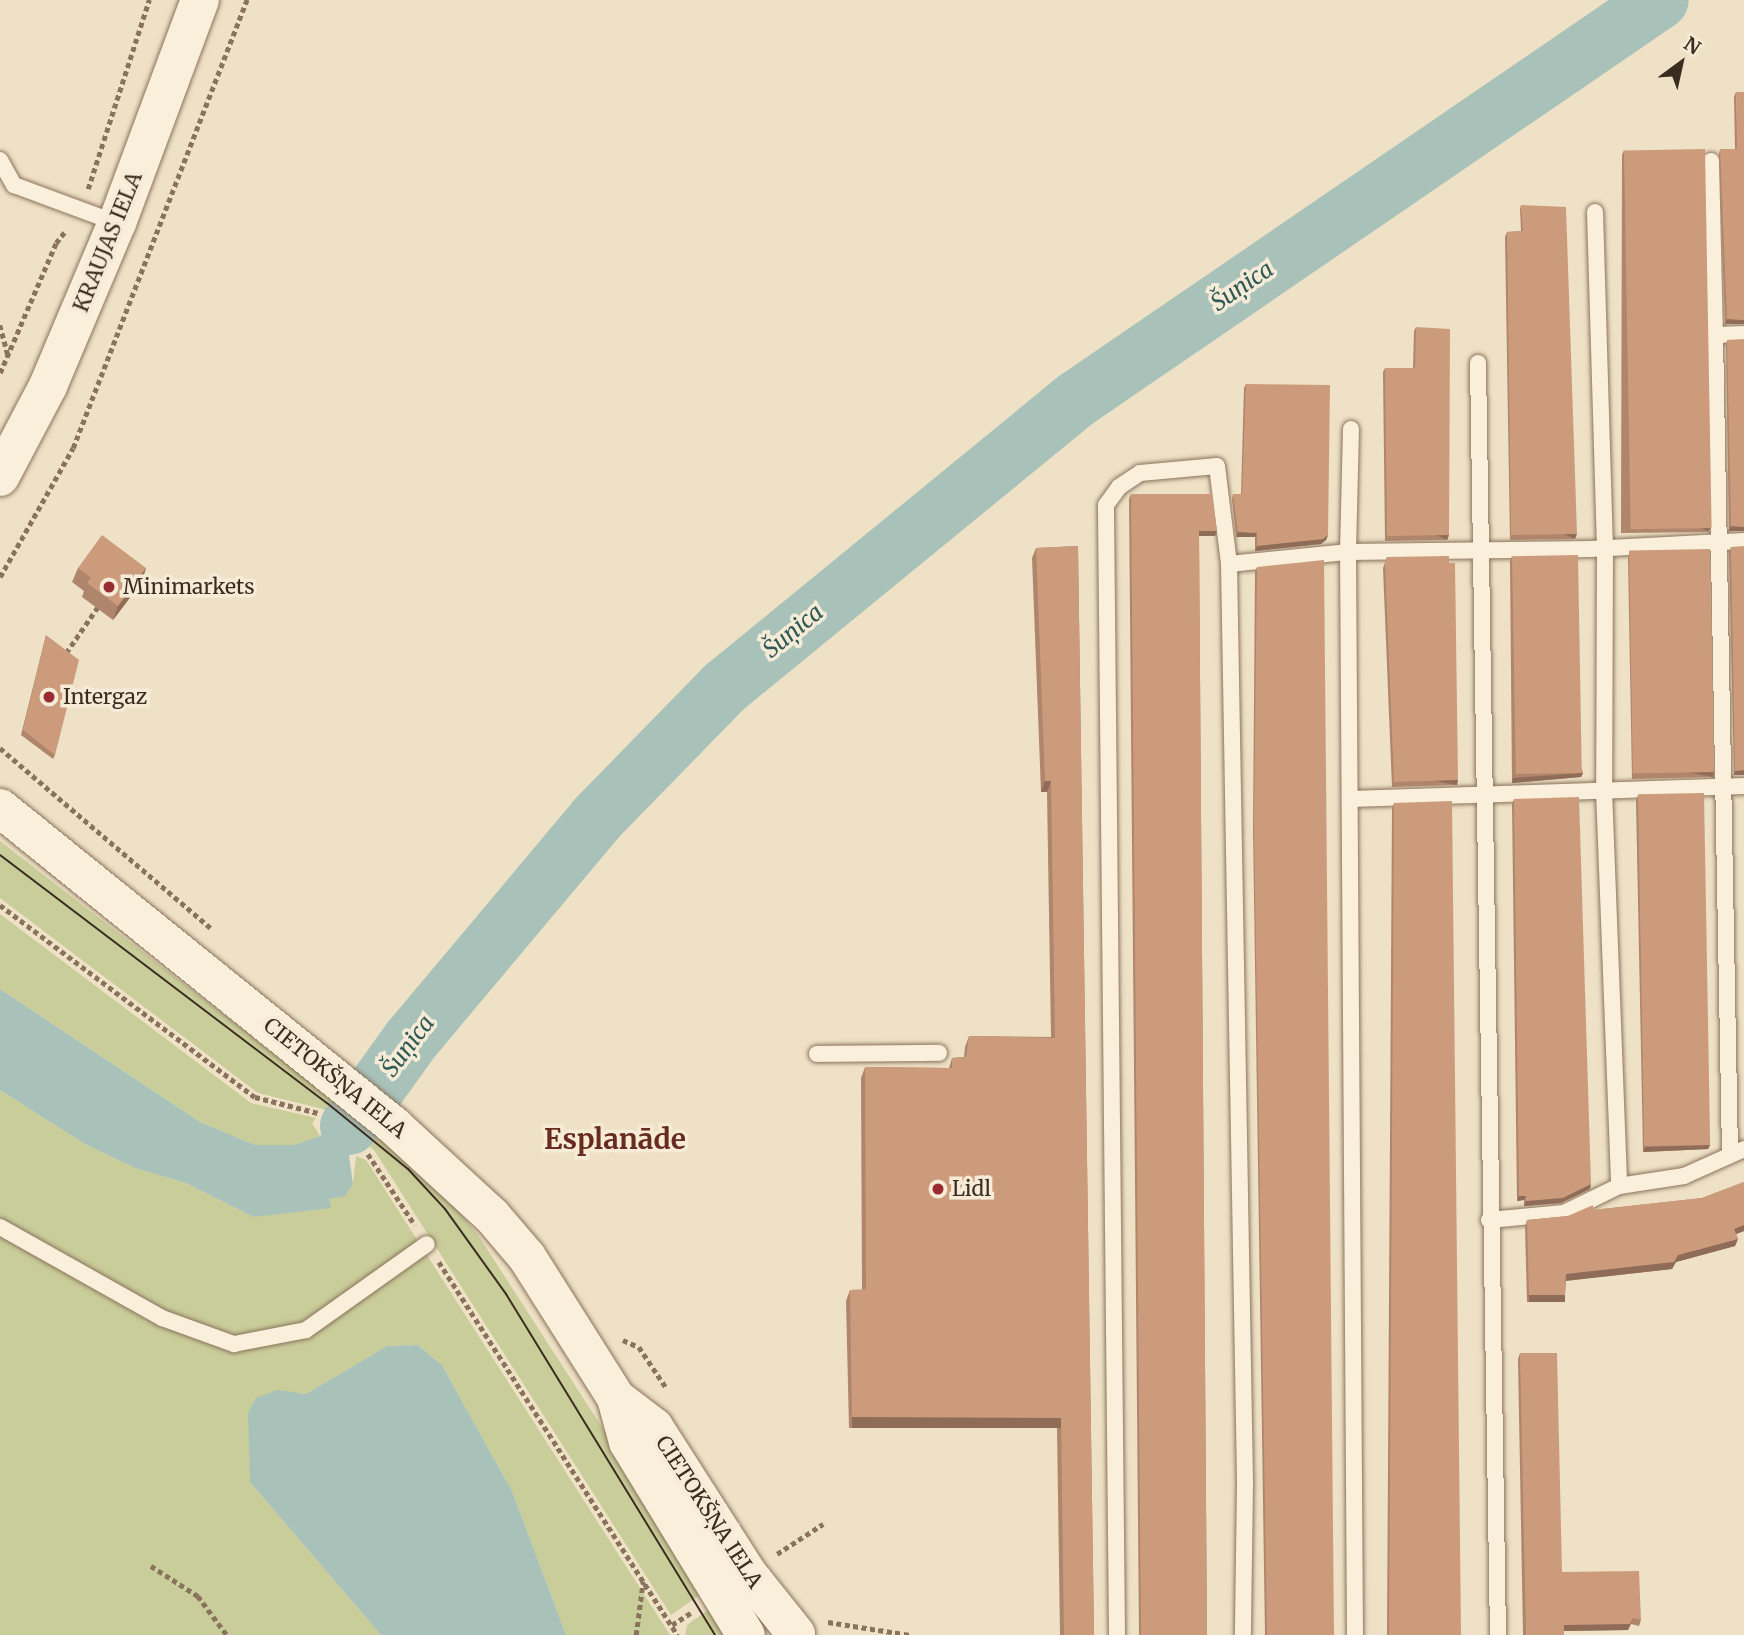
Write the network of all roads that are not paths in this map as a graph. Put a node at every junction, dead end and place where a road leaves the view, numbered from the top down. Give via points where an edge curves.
1 (200, 0) edge
2 (0, 160) edge
3 (1711, 161) dead end
4 (1595, 212) dead end
5 (117, 223) junction
6 (1744, 334) edge
7 (1715, 335) junction
8 (1478, 363) dead end
9 (1351, 429) dead end
10 (0, 477) edge
11 (1744, 541) edge
12 (1721, 542) junction
13 (1605, 548) junction
14 (1482, 550) junction
15 (1348, 552) junction
16 (1229, 564) junction
17 (1744, 786) edge
18 (1726, 788) junction
19 (1604, 790) junction
20 (1484, 794) junction
21 (1351, 799) junction
22 (1, 808) edge
23 (939, 1053) dead end
24 (817, 1054) dead end
25 (1737, 1152) edge
26 (1619, 1186) junction
27 (1489, 1220) junction
28 (0, 1227) edge
29 (427, 1244) road end
30 (616, 1398) junction
31 (800, 1630) edge
32 (746, 1635) edge
33 (1117, 1635) edge
34 (1243, 1635) edge
35 (1355, 1635) edge
36 (1498, 1635) edge

1 - 5 street, KRAUJAS IELA
2 - 5 lane via 14,185
3 - 7 lane
4 - 13 lane
5 - 10 street, KRAUJAS IELA via 48,386
6 - 7 lane
7 - 12 lane
8 - 14 lane
9 - 15 lane
11 - 12 lane
12 - 13 lane
12 - 18 lane
13 - 14 lane
13 - 19 lane
14 - 15 lane
14 - 20 lane
15 - 16 lane
15 - 21 lane
16 - 33 lane via 1217,466 1140,473 1119,487 1106,505
16 - 34 lane via 1245,1484
17 - 18 lane
18 - 19 lane
18 - 25 lane
19 - 20 lane
19 - 26 lane
20 - 21 lane
20 - 27 lane
21 - 35 lane
22 - 30 street, CIETOKŠŅA IELA via 331,1099 393,1125 453,1175 527,1257
23 - 24 lane
25 - 26 lane via 1684,1176
26 - 27 lane via 1564,1213
27 - 36 lane
28 - 29 lane via 162,1318 234,1345 306,1330
30 - 31 street, CIETOKŠŅA IELA via 654,1427 748,1573
30 - 32 street, CIETOKŠŅA IELA via 628,1442

